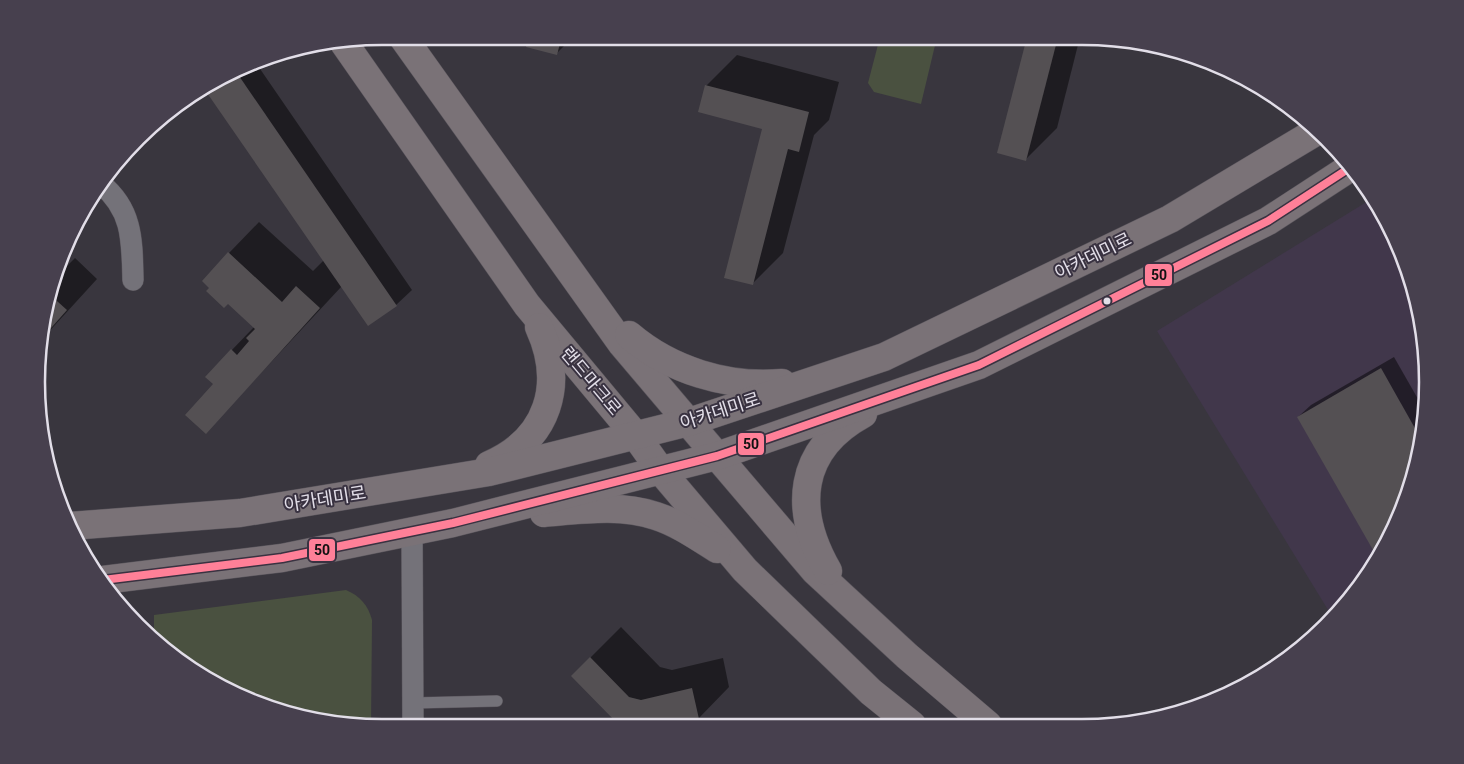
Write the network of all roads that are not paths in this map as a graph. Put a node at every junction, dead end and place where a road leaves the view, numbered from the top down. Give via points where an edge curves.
1 (408, 45) edge
2 (347, 47) edge
3 (1310, 135) edge
4 (1344, 171) edge
5 (106, 189) edge
6 (573, 276) junction
7 (133, 280) dead end
8 (522, 298) junction
9 (825, 376) junction
10 (918, 386) junction
11 (689, 422) junction
12 (636, 436) junction
13 (717, 456) junction
14 (661, 471) junction
15 (447, 479) junction
16 (454, 522) junction
17 (77, 525) edge
18 (412, 531) junction
19 (745, 570) junction
20 (109, 579) edge
21 (850, 603) junction
22 (497, 701) dead end
23 (413, 703) junction
24 (413, 719) edge
25 (904, 719) edge
26 (981, 719) edge

1 - 6 main road
2 - 8 main road, 랜드마크로
3 - 9 main road, 아카데미로 via 1170,219 884,357
4 - 10 main road via 1268,221 979,365
5 - 7 street via 122,206 128,223
6 - 9 main road via 639,343 660,358 683,368 727,380 759,384 797,382
6 - 11 main road via 622,344
8 - 12 main road, 랜드마크로
8 - 15 main road via 546,341 552,372 549,404 538,424 511,452 478,470
9 - 11 main road, 아카데미로
10 - 13 main road
10 - 21 main road via 845,425 824,446 810,470 805,498 810,531 826,568
11 - 12 main road, 아카데미로
11 - 13 main road
12 - 14 main road, 랜드마크로
12 - 15 main road, 아카데미로
13 - 14 main road
13 - 21 main road via 815,570
14 - 16 main road
14 - 19 main road, 랜드마크로
15 - 17 main road, 아카데미로 via 240,513
16 - 18 main road
16 - 19 main road via 574,511 631,511 655,516 684,528
18 - 20 main road via 282,558
18 - 23 street
19 - 25 main road, 랜드마크로 via 870,692
21 - 26 main road
22 - 23 lane
23 - 24 street

